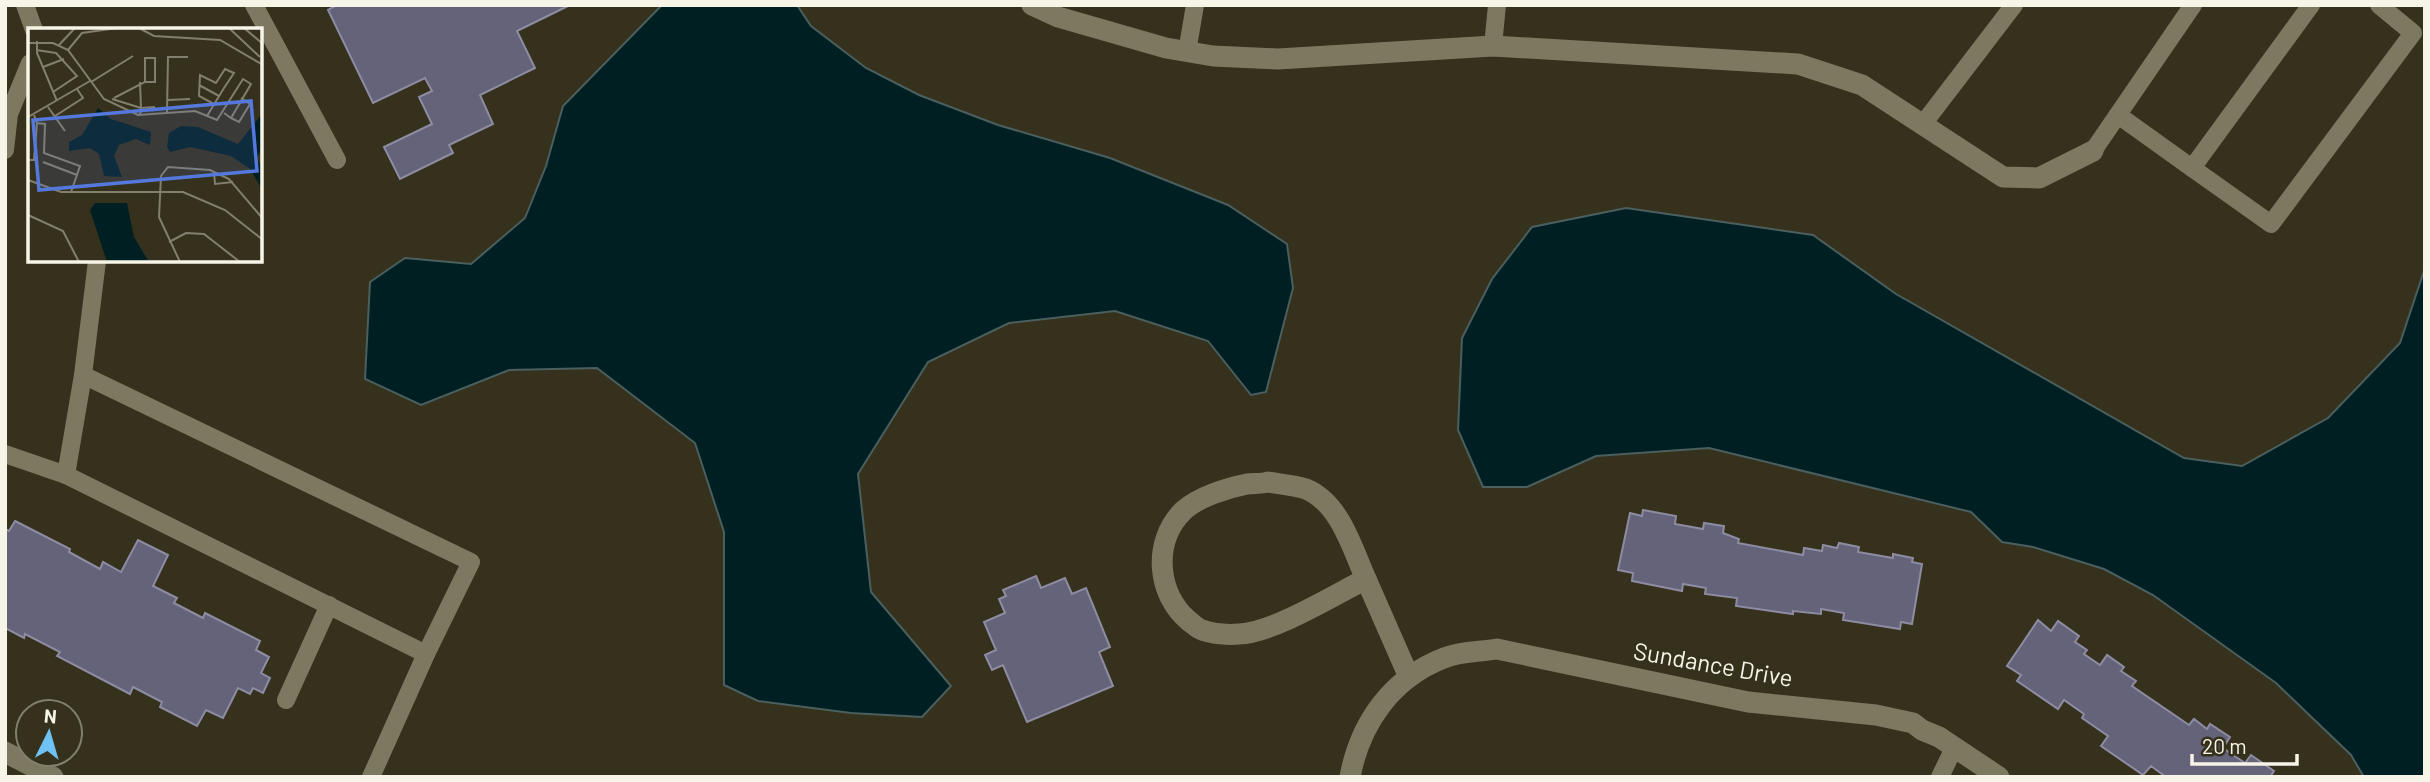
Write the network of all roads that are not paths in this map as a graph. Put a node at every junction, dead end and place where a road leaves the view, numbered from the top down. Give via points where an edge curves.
1 (25, 5) edge
2 (254, 5) edge
3 (1032, 5) edge
4 (1195, 5) edge
5 (1497, 5) edge
6 (2193, 5) edge
7 (2311, 5) edge
8 (2379, 5) edge
9 (2013, 6) edge
10 (33, 28) edge
11 (1493, 46) junction
12 (1187, 52) junction
13 (28, 68) edge
14 (2118, 115) junction
15 (1923, 124) junction
16 (5, 150) edge
17 (2093, 151) joint
18 (337, 160) dead end
19 (2192, 168) junction
20 (97, 262) edge
21 (83, 374) junction
22 (5, 454) edge
23 (66, 475) junction
24 (1366, 579) junction
25 (329, 605) junction
26 (426, 654) junction
27 (1409, 677) junction
28 (286, 700) dead end
29 (1954, 748) junction
30 (5, 752) edge
31 (53, 777) edge
32 (371, 777) edge
33 (1350, 777) edge
34 (1940, 777) edge
35 (1999, 777) edge

1 - 10 lane
2 - 18 lane
3 - 12 street via 1058,17
4 - 12 lane
5 - 11 lane
6 - 14 lane
7 - 19 lane
8 - 19 lane via 2413,33 2272,224
9 - 15 lane
11 - 12 street via 1278,59
11 - 15 street via 1798,64 1862,85
13 - 16 lane via 9,114
14 - 17 lane
14 - 19 lane
15 - 17 street via 2003,177 2039,178
20 - 21 lane
21 - 23 lane
21 - 26 lane via 471,562
22 - 23 lane
23 - 25 lane
24 - 24 street via 1338,518 1320,498 1287,484 1248,484 1216,493 1183,511 1163,548 1162,574 1175,607 1202,630 1221,635 1276,625
24 - 27 street
25 - 26 lane
25 - 28 lane
26 - 32 lane
27 - 29 street, Sundance Drive via 1446,657 1478,650 1516,651 1748,702 1913,723
27 - 33 street, Sundance Drive via 1383,701 1367,725
29 - 34 lane
29 - 35 street, Sundance Drive
30 - 31 street

